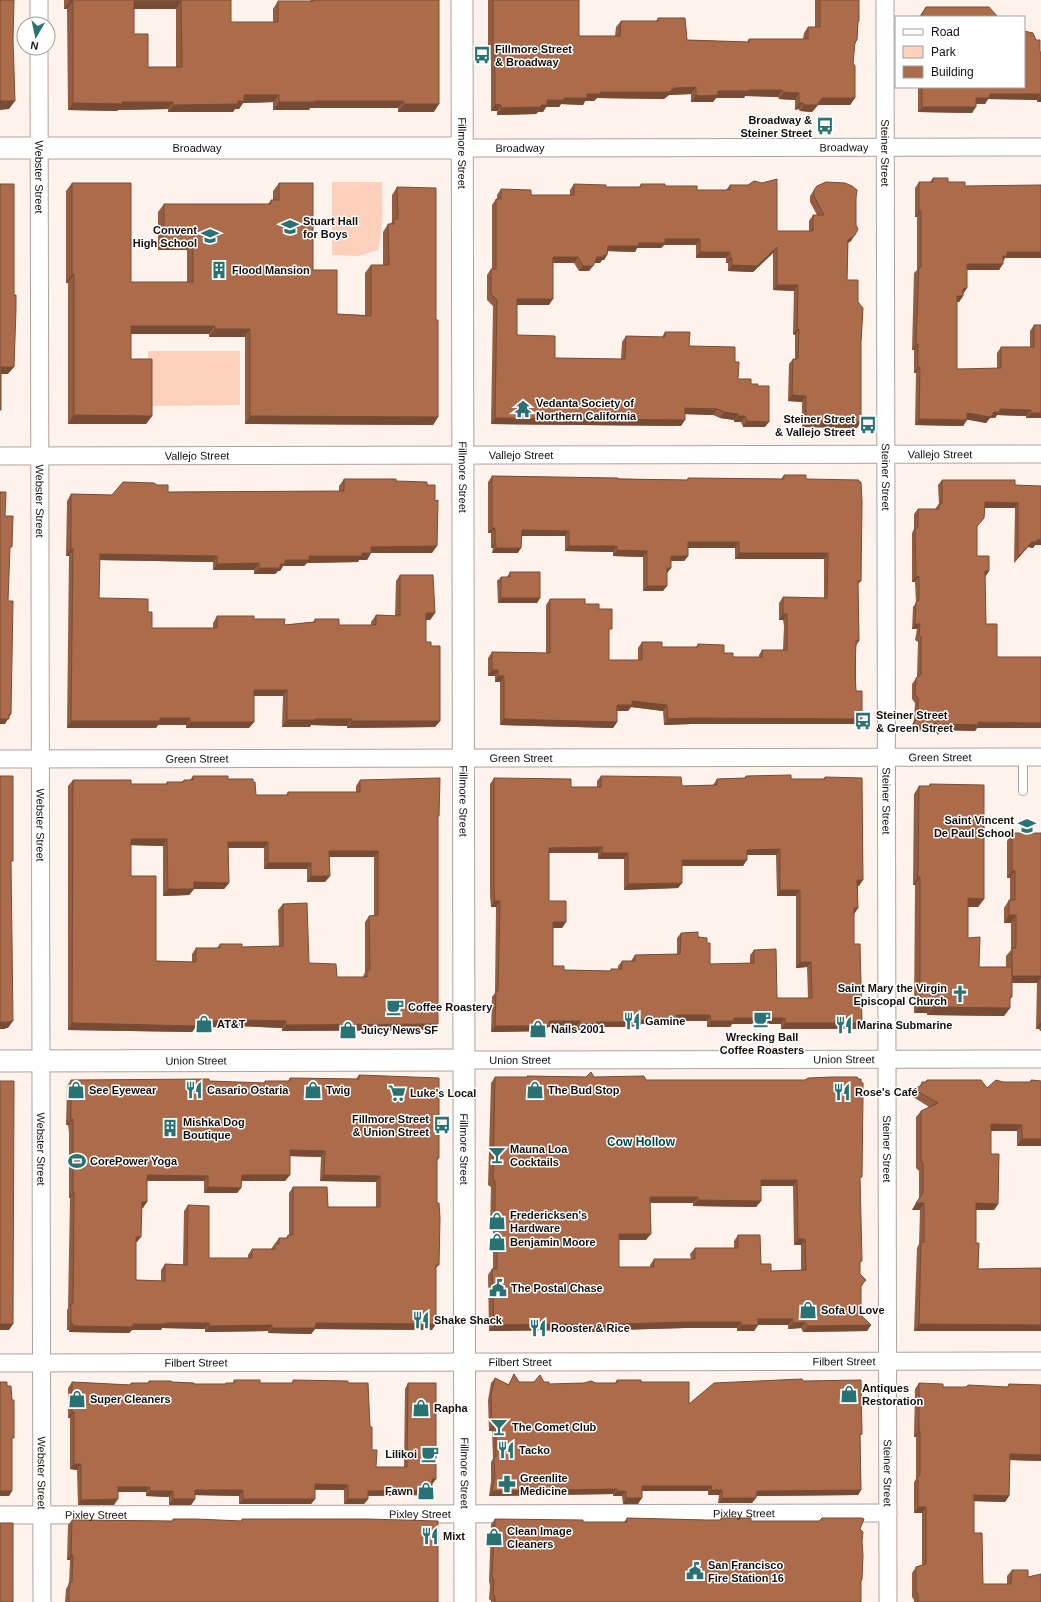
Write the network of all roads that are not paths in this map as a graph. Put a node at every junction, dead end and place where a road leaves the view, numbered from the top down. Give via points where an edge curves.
1 (39, 0) edge
2 (462, 0) edge
3 (885, 0) edge
4 (39, 16) edge
5 (39, 56) edge
6 (885, 147) junction
7 (1041, 147) edge
8 (0, 148) edge
9 (39, 148) junction
10 (462, 148) junction
11 (885, 454) junction
12 (1041, 454) edge
13 (462, 455) junction
14 (0, 456) edge
15 (40, 456) junction
16 (885, 757) junction
17 (1023, 757) junction
18 (1041, 757) edge
19 (40, 758) junction
20 (463, 758) junction
21 (0, 759) edge
22 (1023, 791) dead end
23 (886, 1059) junction
24 (1041, 1059) edge
25 (464, 1060) junction
26 (0, 1061) edge
27 (41, 1061) junction
28 (1041, 1361) edge
29 (464, 1362) junction
30 (887, 1362) junction
31 (0, 1363) edge
32 (41, 1363) junction
33 (888, 1513) junction
34 (42, 1514) junction
35 (465, 1514) junction
36 (0, 1515) edge
37 (42, 1602) edge
38 (465, 1602) edge
39 (888, 1602) edge

1 - 4 street
2 - 10 street, Fillmore Street
3 - 6 street, Steiner Street
5 - 9 street, Webster Street
6 - 7 street, Broadway
6 - 10 street, Broadway
6 - 11 street, Steiner Street
8 - 9 street, Broadway
9 - 10 street, Broadway
9 - 15 street, Webster Street
10 - 13 street, Fillmore Street
11 - 12 street, Vallejo Street
11 - 13 street, Vallejo Street
11 - 16 street, Steiner Street
13 - 15 street, Vallejo Street
13 - 20 street, Fillmore Street
14 - 15 street, Vallejo Street
15 - 19 street, Webster Street
16 - 17 street, Green Street
16 - 20 street, Green Street
16 - 23 street, Steiner Street
17 - 18 street, Green Street
17 - 22 lane
19 - 20 street, Green Street
19 - 21 street, Green Street
19 - 27 street, Webster Street
20 - 25 street, Fillmore Street
23 - 24 street, Union Street
23 - 25 street, Union Street
23 - 30 street, Steiner Street
25 - 27 street, Union Street
25 - 29 street, Fillmore Street
26 - 27 street, Union Street
27 - 32 street, Webster Street
28 - 30 street, Filbert Street
29 - 30 street, Filbert Street
29 - 32 street, Filbert Street
29 - 35 street, Fillmore Street
30 - 33 street, Steiner Street
31 - 32 street, Filbert Street
32 - 34 street, Webster Street
33 - 35 street, Pixley Street
33 - 39 street, Steiner Street
34 - 35 street, Pixley Street
34 - 36 street, Pixley Street
34 - 37 street, Webster Street
35 - 38 street, Fillmore Street

